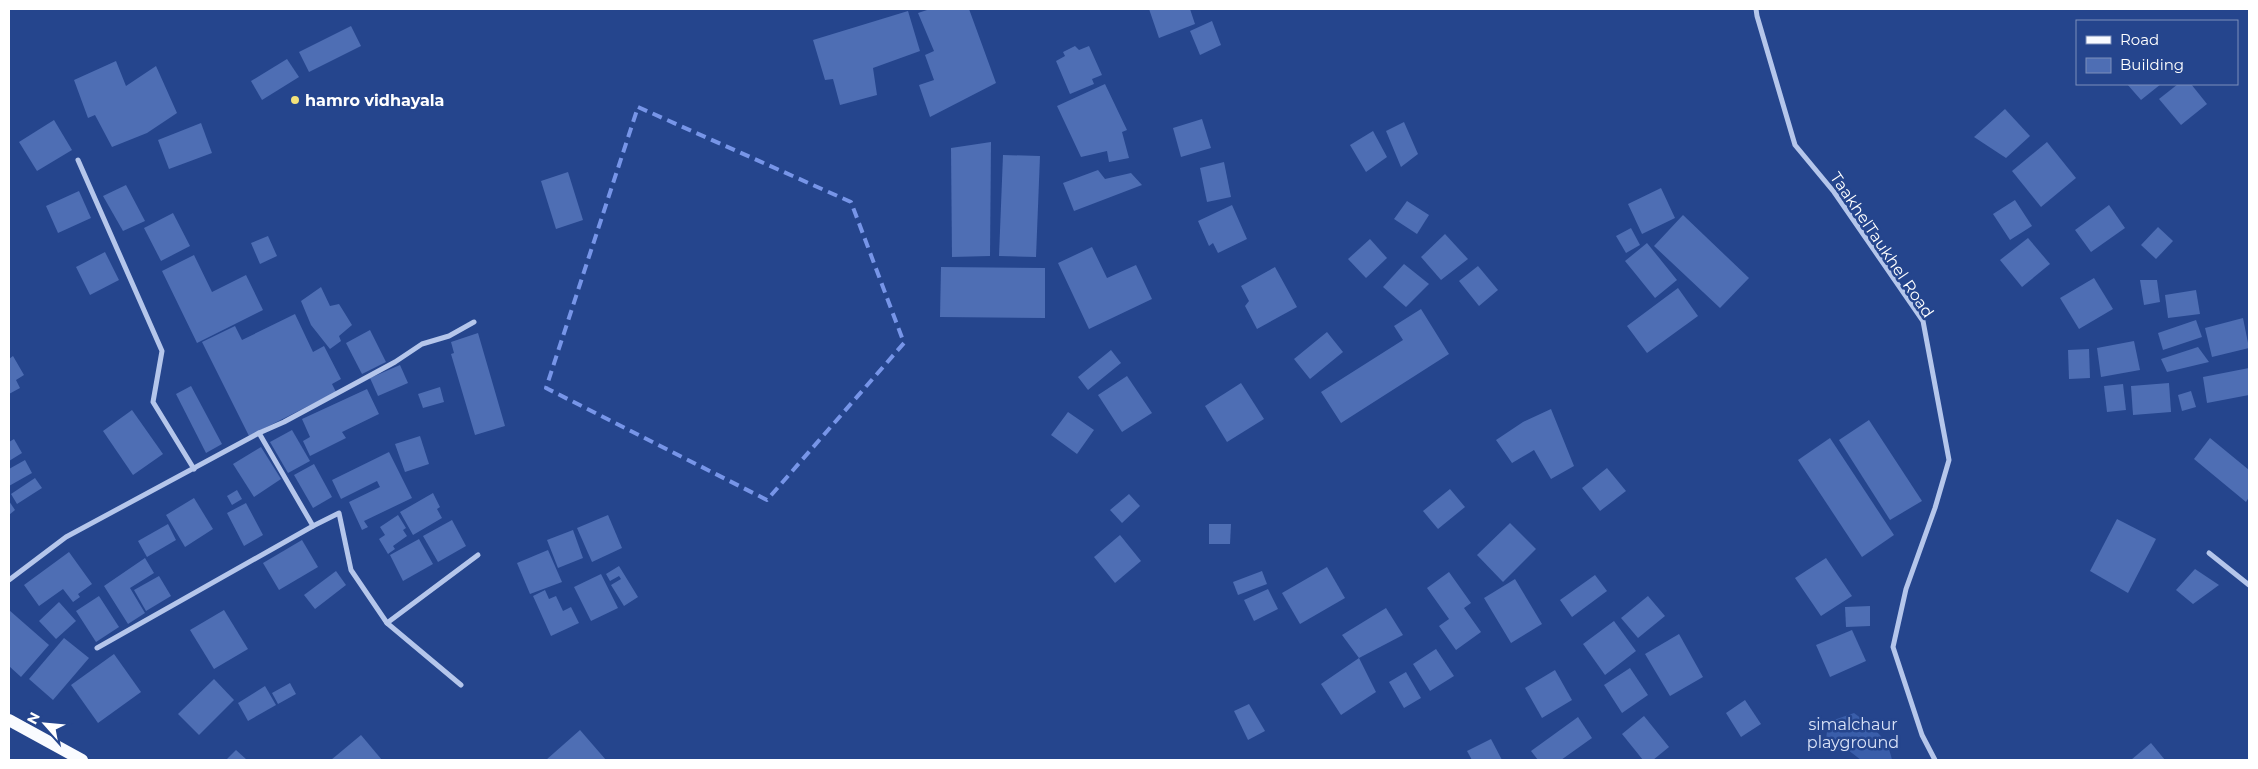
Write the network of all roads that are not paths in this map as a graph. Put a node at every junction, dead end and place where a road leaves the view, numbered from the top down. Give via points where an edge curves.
1 (1756, 9) edge
2 (78, 160) dead end
3 (474, 322) dead end
4 (259, 433) junction
5 (194, 469) junction
6 (312, 526) junction
7 (2209, 553) dead end
8 (478, 555) dead end
9 (9, 580) edge
10 (2249, 585) edge
11 (387, 623) junction
12 (97, 648) dead end
13 (461, 684) dead end
14 (9, 720) edge
15 (82, 760) edge
16 (1935, 760) edge

1 - 16 street, TaakhelTaukhel Road via 1795,145 1834,192 1923,321 1949,460 1906,589 1893,646 1922,735
2 - 5 street via 162,352 152,402
3 - 4 street via 449,336 422,344 395,362
4 - 5 street
4 - 6 street
5 - 9 street via 66,537
6 - 11 street via 339,513 351,570
6 - 12 street
7 - 10 street
8 - 11 street
11 - 13 street
14 - 15 main road

